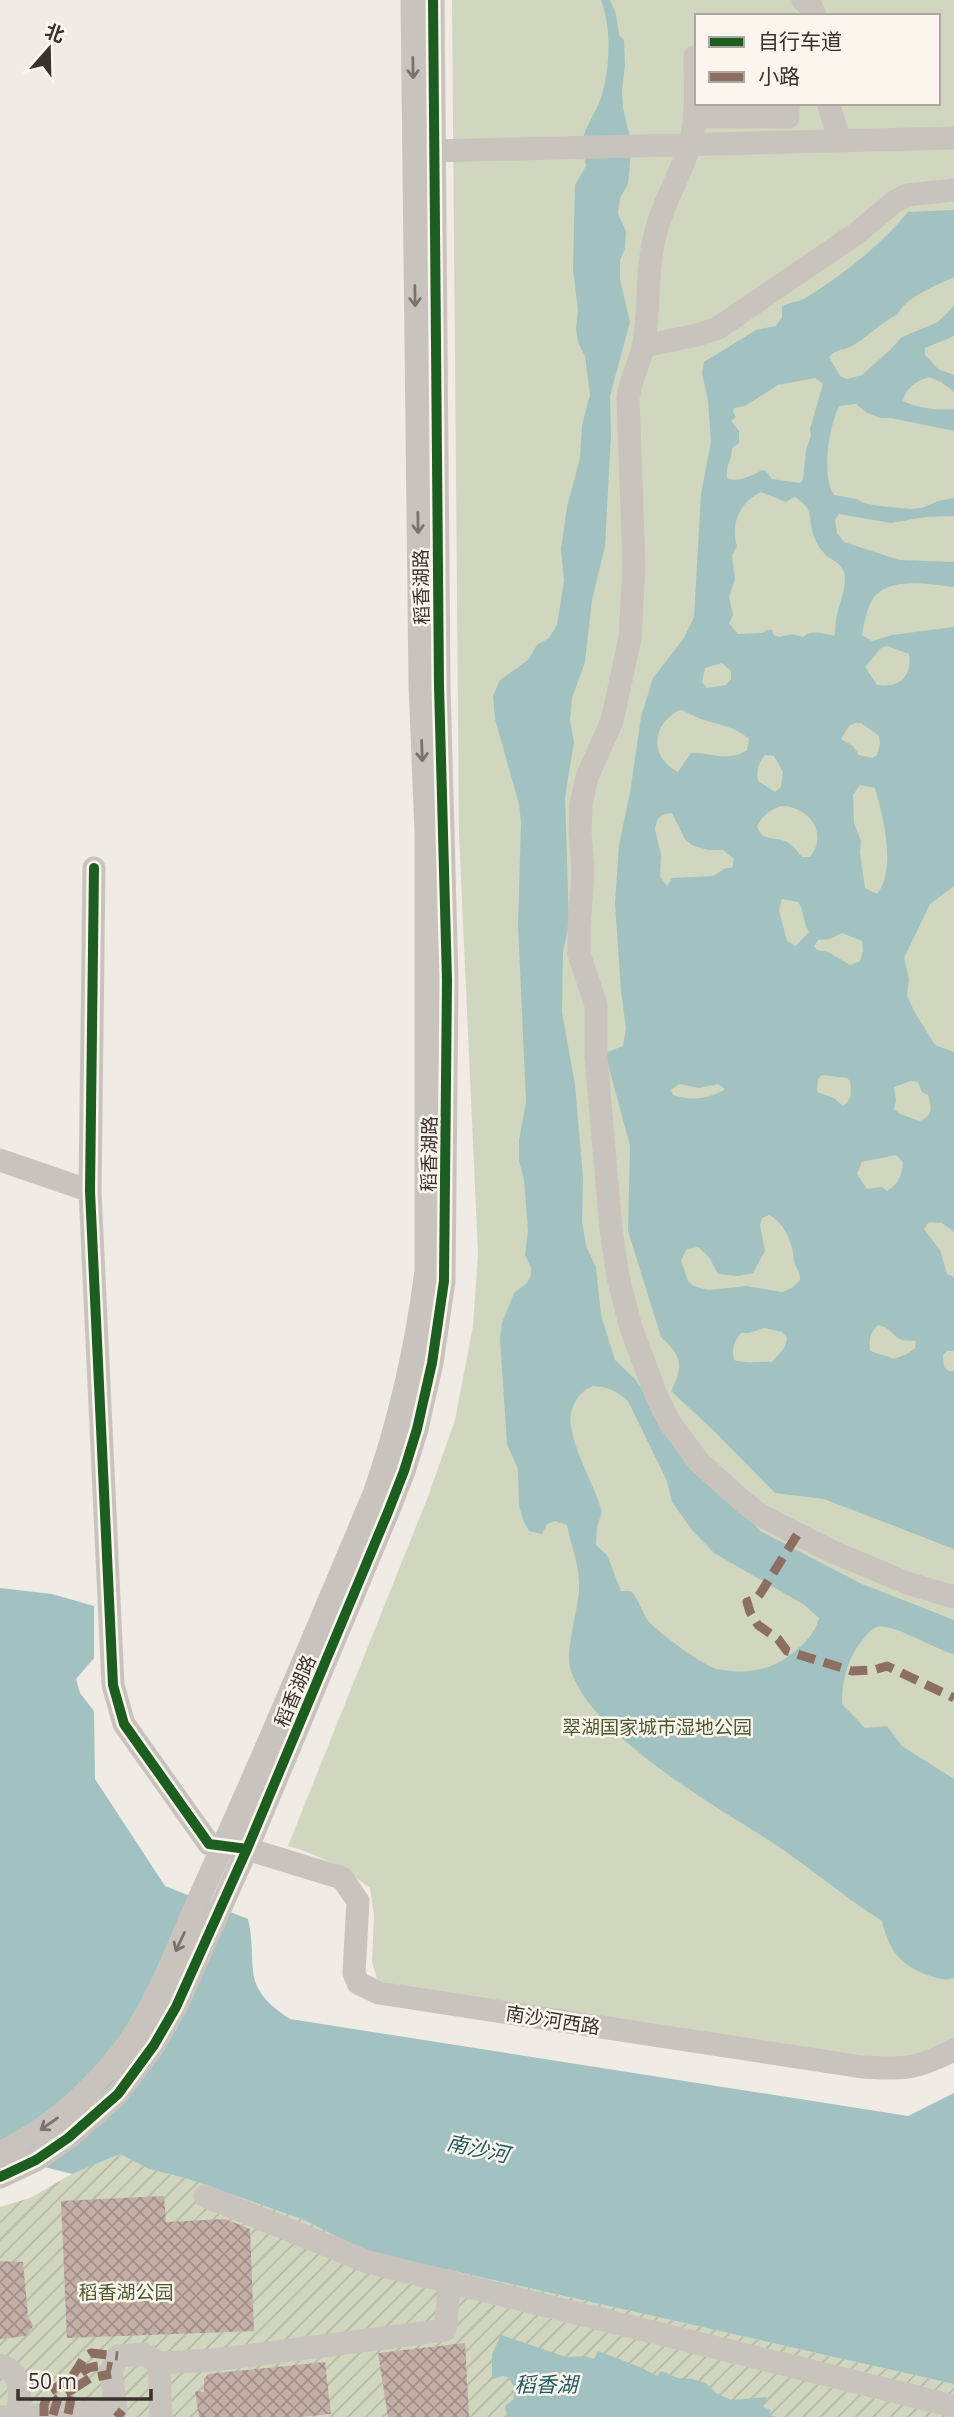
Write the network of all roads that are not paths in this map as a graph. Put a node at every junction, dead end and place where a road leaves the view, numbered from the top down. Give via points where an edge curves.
1 (412, 0) edge
2 (433, 0) edge
3 (803, 0) edge
4 (814, 14) edge
5 (695, 57) edge
6 (788, 105) edge
7 (829, 105) edge
8 (694, 117) junction
9 (954, 138) edge
10 (840, 141) junction
11 (690, 145) junction
12 (433, 151) junction
13 (954, 190) edge
14 (644, 346) junction
15 (94, 868) dead end
16 (0, 1160) edge
17 (90, 1191) junction
18 (954, 1597) edge
19 (223, 1846) junction
20 (247, 1849) junction
21 (954, 2050) edge
22 (0, 2153) edge
23 (0, 2177) edge
24 (205, 2196) dead end
25 (450, 2281) junction
26 (159, 2363) junction
27 (0, 2365) edge
28 (954, 2406) edge
29 (0, 2417) edge
30 (11, 2417) edge
31 (161, 2417) edge

1 -> 19 street, 稻香湖路 via 426,833 426,1271 408,1383 374,1494
2 - 12 street, 稻香湖路
3 - 4 street
5 - 8 street
6 - 8 street via 788,117
7 - 10 street
8 - 11 street
9 - 10 street
10 - 11 street
11 - 12 street
11 - 14 street via 655,233
12 - 20 street, 稻香湖路 via 447,980 444,1281 432,1363 404,1471
13 - 14 street via 907,195 894,202 857,233 718,328
14 - 18 street via 628,398 634,566 630,638 612,721 587,777 580,831 579,954 596,1005 596,1057 618,1277 657,1397 699,1462 760,1515 907,1583
15 - 17 street
16 - 17 street
17 - 19 street via 113,1685 124,1724 209,1844
19 - 20 street, 南沙河西路
19 -> 22 street, 稻香湖路 via 146,2016 122,2051 95,2084 52,2123
20 - 21 street, 南沙河西路 via 342,1878 358,1901 354,1973 358,1983 379,1993 862,2067 905,2069
20 - 23 street, 稻香湖路 via 176,2007 118,2094 68,2138
24 - 25 street via 368,2262
25 - 26 street via 444,2330
25 - 28 street
26 - 30 street via 144,2354 118,2356 111,2371 116,2411
26 - 31 street
27 - 30 street via 19,2383 18,2411
29 - 30 street

